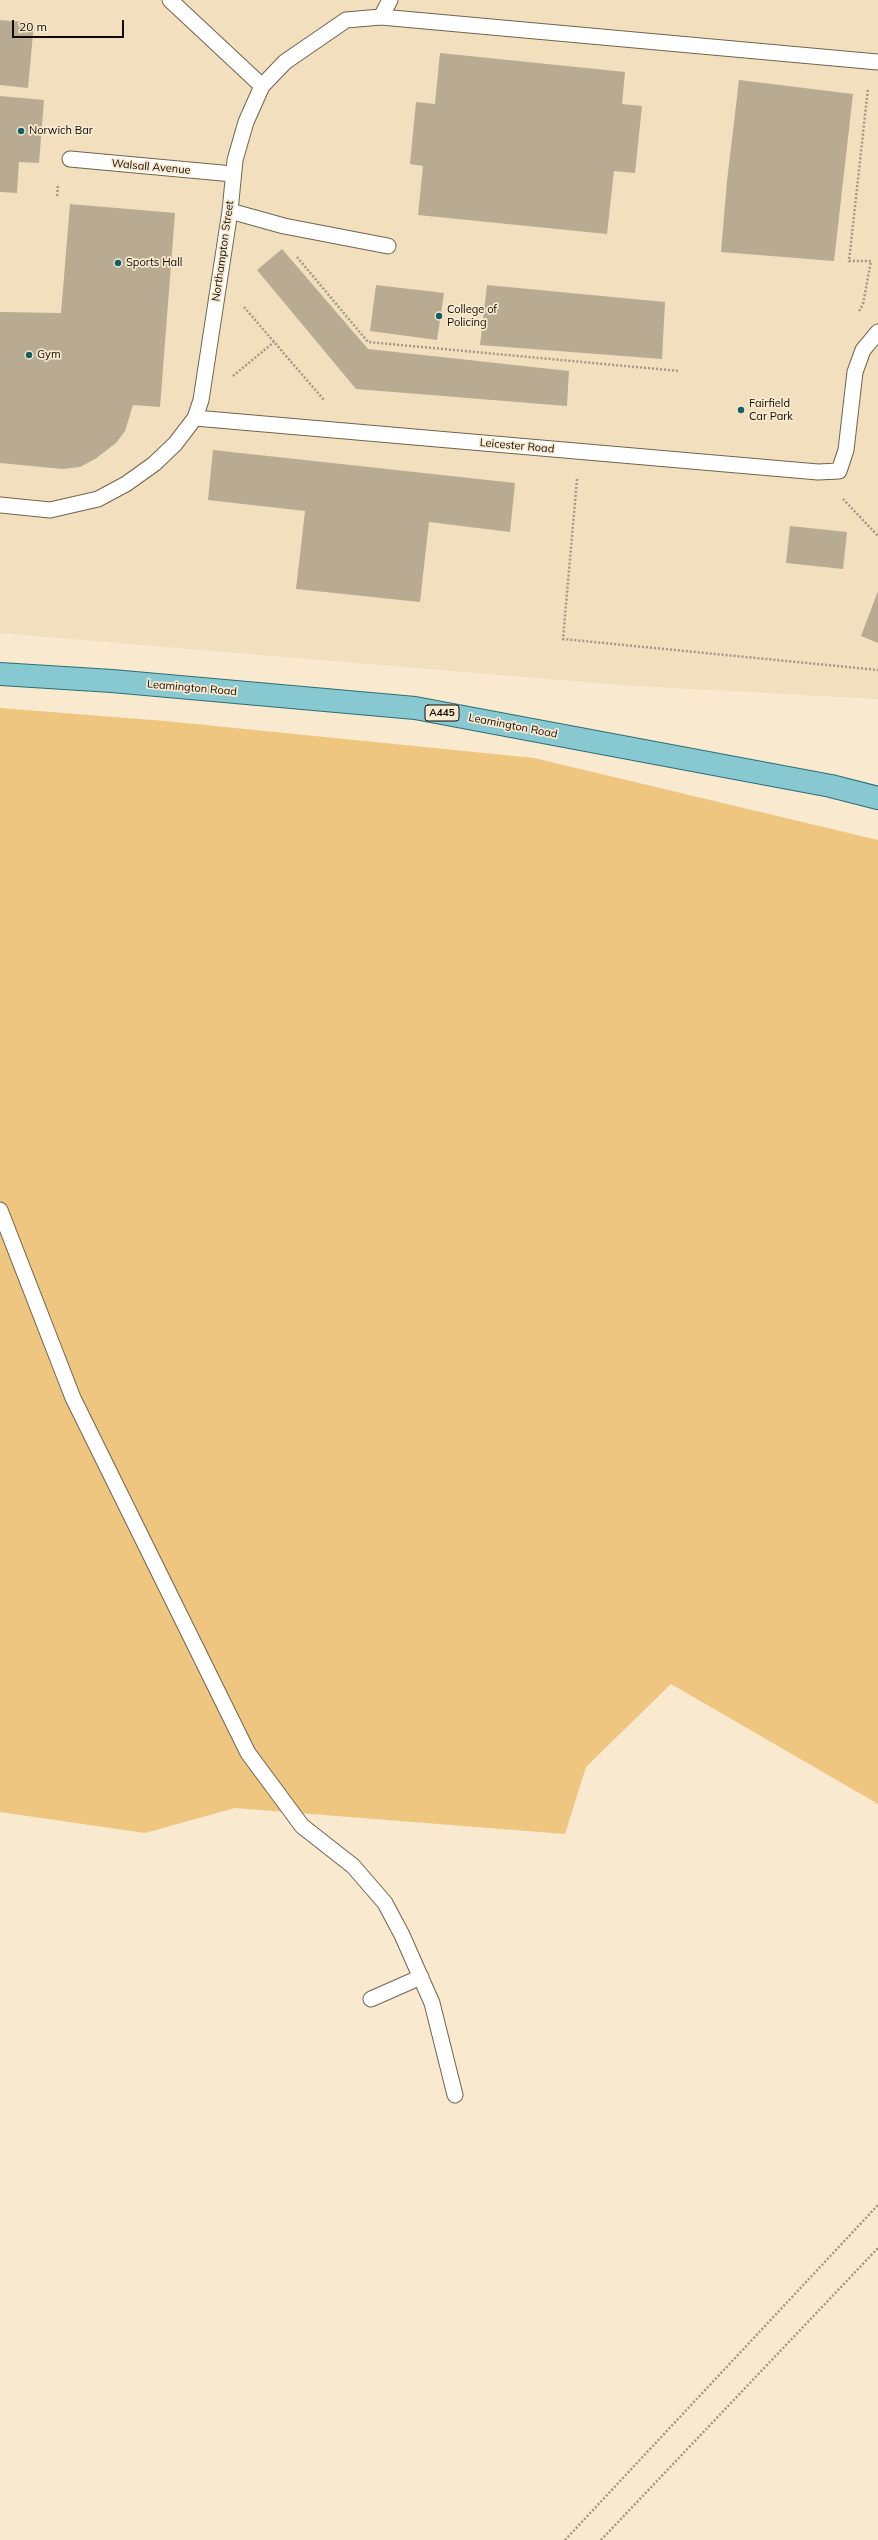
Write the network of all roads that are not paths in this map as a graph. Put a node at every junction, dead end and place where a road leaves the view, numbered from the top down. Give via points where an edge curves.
1 (170, 0) edge
2 (390, 0) edge
3 (381, 17) junction
4 (874, 61) edge
5 (262, 86) junction
6 (70, 159) dead end
7 (233, 174) junction
8 (230, 211) junction
9 (388, 246) dead end
10 (878, 332) edge
11 (195, 418) junction
12 (0, 505) edge
13 (0, 674) edge
14 (878, 798) edge
15 (0, 1210) edge
16 (421, 1977) junction
17 (371, 1999) dead end
18 (455, 2095) dead end

1 - 5 lane
2 - 3 lane
3 - 4 lane, Northampton Street
3 - 5 lane, Northampton Street via 346,20 285,62
5 - 7 lane, Northampton Street via 246,122 234,160
6 - 7 lane, Walsall Avenue
7 - 8 lane, Northampton Street
8 - 9 lane
8 - 11 lane, Northampton Street via 201,400
10 - 11 lane, Leicester Road via 863,350 854,372 846,450 838,471 818,472
11 - 12 lane, Northampton Street via 175,444 154,464 126,484 98,499 50,510
13 - 14 main road, Leamington Road / A445 via 414,708 831,786
15 - 16 lane via 73,1398 248,1753 302,1826 353,1866 385,1903
16 - 17 lane
16 - 18 lane via 432,2003

